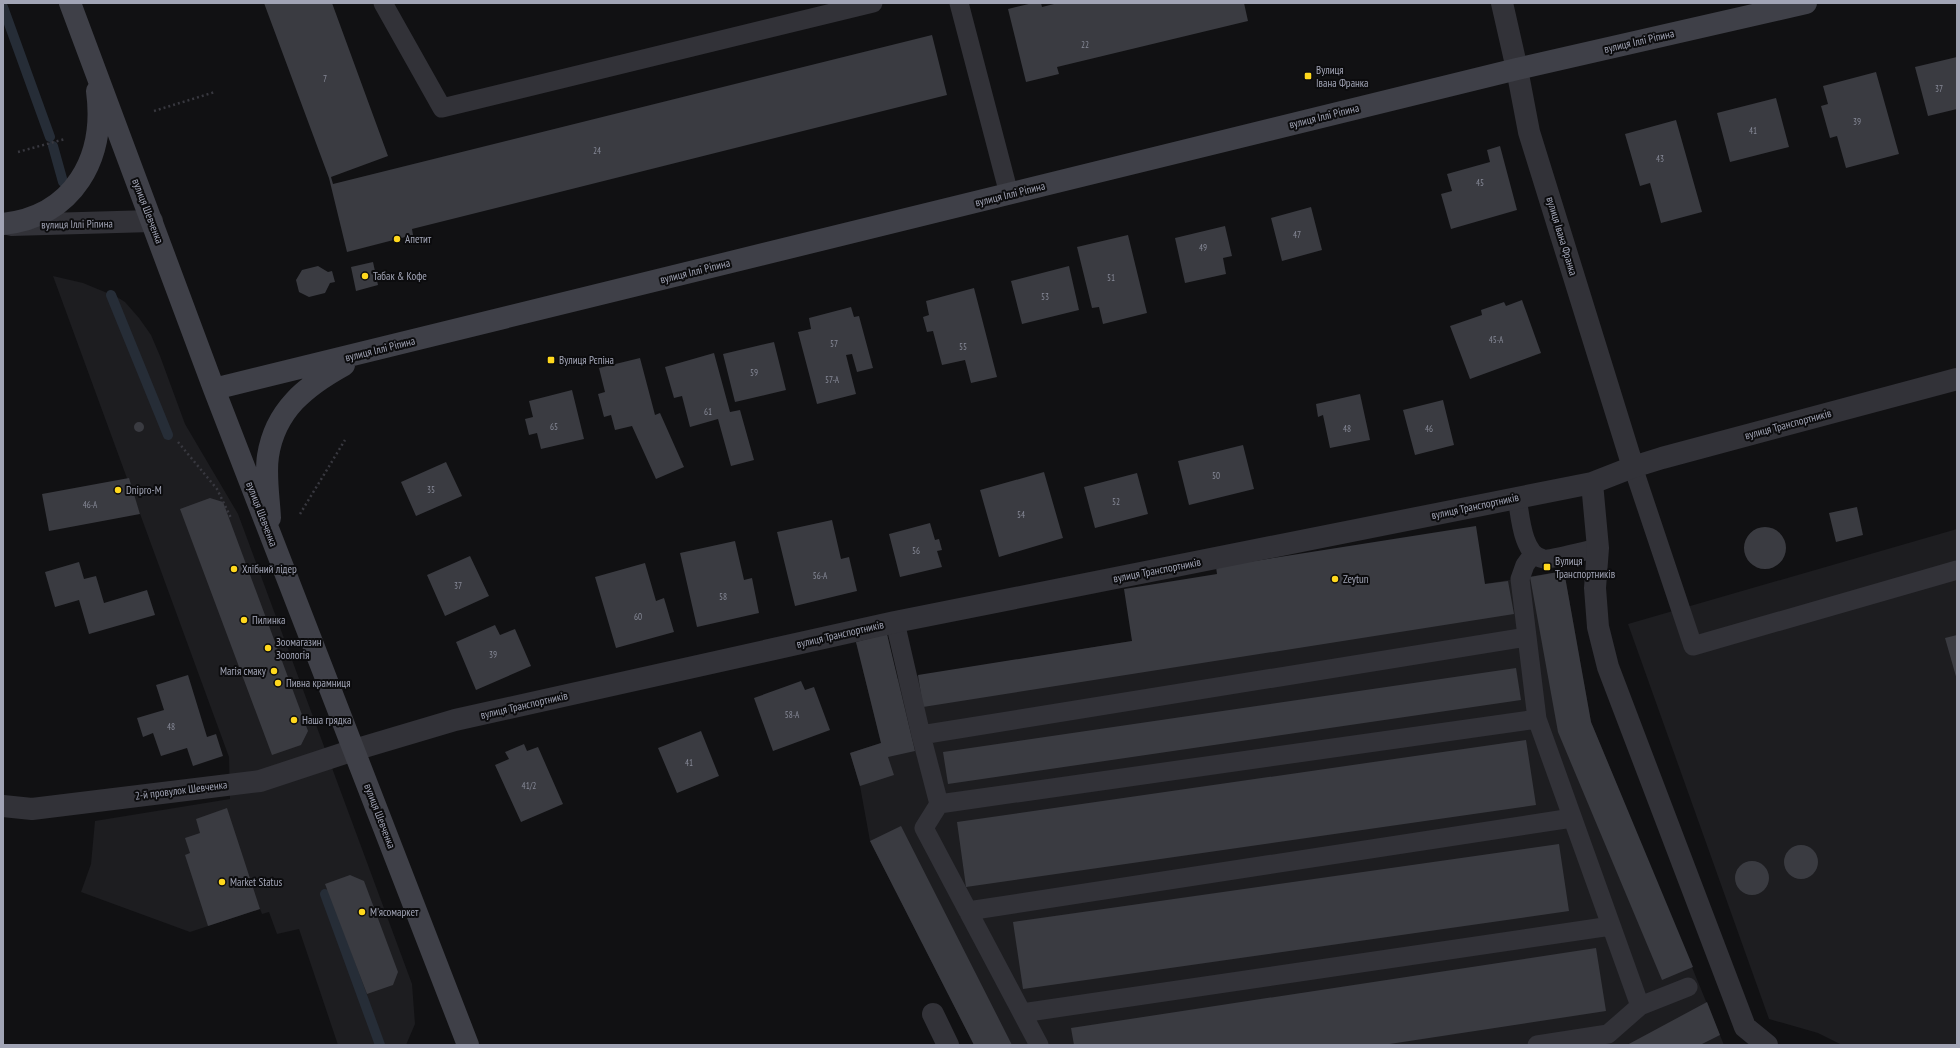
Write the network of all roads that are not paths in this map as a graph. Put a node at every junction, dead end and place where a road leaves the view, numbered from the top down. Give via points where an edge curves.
1 (70, 3) edge
2 (383, 3) edge
3 (873, 3) edge
4 (959, 3) edge
5 (1502, 3) edge
6 (1806, 3) edge
7 (852, 6) edge
8 (1743, 10) edge
9 (93, 66) junction
10 (1516, 69) junction
11 (1009, 194) junction
12 (152, 222) junction
13 (3, 225) edge
14 (383, 348) junction
15 (1957, 379) edge
16 (214, 389) junction
17 (1633, 467) junction
18 (1592, 482) junction
19 (1517, 498) junction
20 (276, 548) junction
21 (1598, 548) junction
22 (1533, 554) junction
23 (1957, 570) edge
24 (895, 622) junction
25 (1527, 637) junction
26 (1537, 719) junction
27 (921, 736) junction
28 (354, 750) junction
29 (939, 804) junction
30 (3, 806) edge
31 (1572, 818) junction
32 (968, 911) junction
33 (1611, 926) junction
34 (1688, 987) dead end
35 (1640, 1006) junction
36 (1022, 1013) junction
37 (933, 1014) dead end
38 (466, 1045) edge
39 (948, 1045) edge
40 (1039, 1045) edge
41 (1537, 1045) edge
42 (1767, 1045) edge

1 - 9 main road, вулиця Шевченка
2 - 7 lane via 442,108
3 - 7 lane
4 - 11 lane
5 - 10 street, вулиця Івана Франка
6 - 8 main road, вулиця Іллі Ріпина
8 - 10 main road, вулиця Іллі Ріпина
9 - 12 main road, вулиця Шевченка
9 - 13 main road via 98,97 97,130 93,156 81,180 63,200 41,214
10 - 11 main road, вулиця Іллі Ріпина
10 - 17 street, вулиця Івана Франка via 1530,132
11 - 14 main road, вулиця Іллі Ріпина
12 - 13 street, вулиця Іллі Ріпина
12 - 16 main road, вулиця Шевченка
14 - 16 main road, вулиця Іллі Ріпина
14 - 20 main road via 316,381 293,401 276,427 268,456 270,518
15 - 17 street, вулиця Транспортників
16 - 20 main road, вулиця Шевченка
17 - 18 street, вулиця Транспортників
17 - 23 lane via 1692,646
18 - 19 street, вулиця Транспортників
18 - 21 street
19 - 22 lane via 1526,544
19 - 24 street, вулиця Транспортників
20 - 28 main road, вулиця Шевченка
21 - 22 lane via 1544,559
21 - 42 street via 1595,588 1598,627 1608,666 1745,1027
22 - 25 lane via 1525,565 1520,579
24 - 27 lane
24 - 28 street, вулиця Транспортників via 456,720
25 - 26 lane
25 - 27 lane
26 - 29 lane
26 - 31 lane
27 - 29 lane
28 - 30 street, 2-й провулок Шевченка via 260,781 32,809
28 - 38 main road, вулиця Шевченка
29 - 32 lane via 924,828
31 - 32 lane
31 - 33 lane
32 - 36 lane
33 - 35 lane
33 - 36 lane
34 - 35 lane
35 - 41 lane via 1608,1034
36 - 40 lane
37 - 39 street

